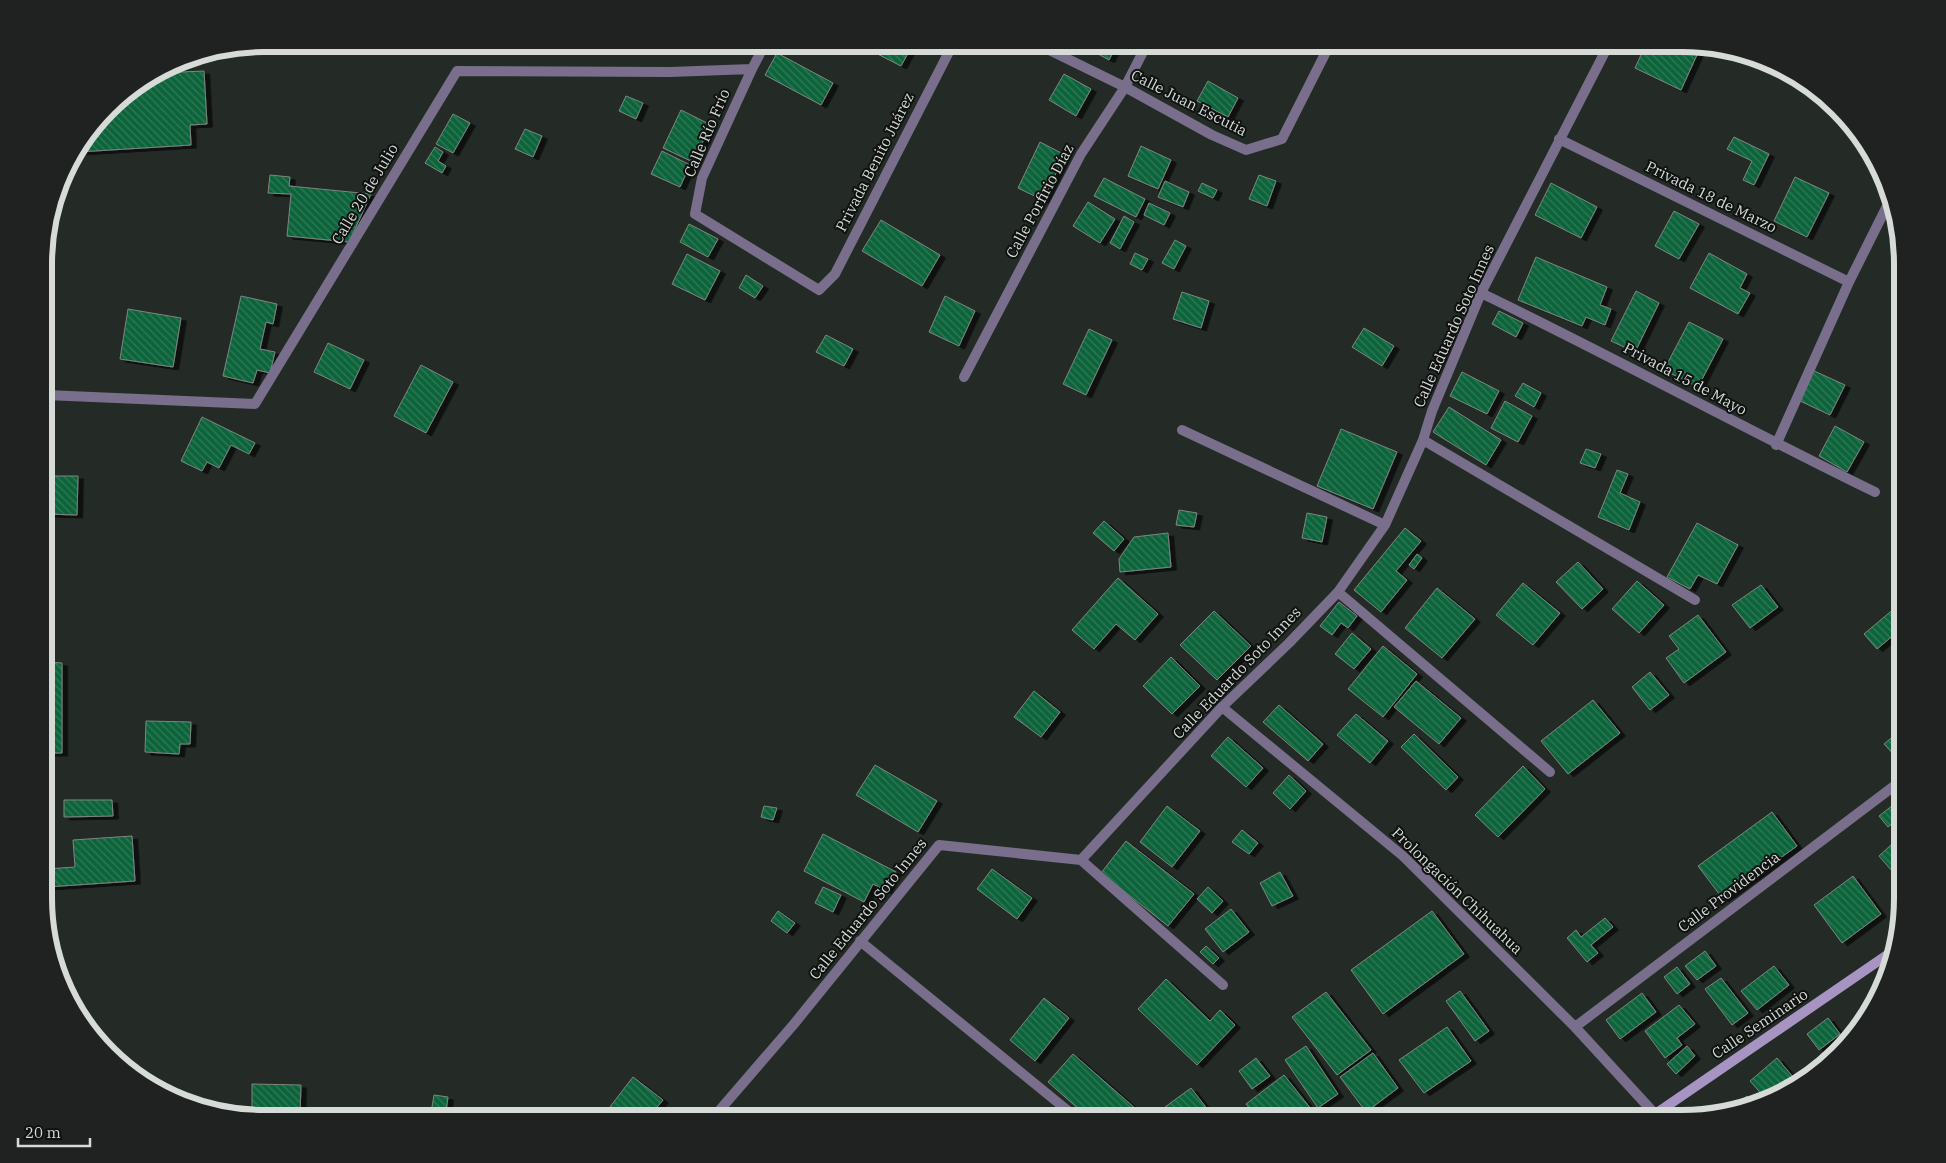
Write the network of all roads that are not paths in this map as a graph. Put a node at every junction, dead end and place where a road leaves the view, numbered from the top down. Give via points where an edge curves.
1 (761, 52) edge
2 (949, 52) edge
3 (1053, 52) edge
4 (1144, 52) edge
5 (1326, 52) edge
6 (1605, 52) edge
7 (752, 69) junction
8 (1125, 87) junction
9 (1559, 139) junction
10 (1886, 210) edge
11 (1849, 282) junction
12 (819, 290) joint
13 (1481, 292) junction
14 (964, 377) dead end
15 (52, 395) edge
16 (1182, 430) dead end
17 (1423, 440) junction
18 (1776, 445) junction
19 (1875, 492) dead end
20 (1385, 525) junction
21 (1338, 592) junction
22 (1695, 600) dead end
23 (1222, 707) junction
24 (1550, 772) dead end
25 (1894, 786) edge
26 (1081, 860) junction
27 (860, 941) junction
28 (1885, 958) edge
29 (1222, 985) dead end
30 (1575, 1028) junction
31 (720, 1110) edge
32 (1067, 1110) edge
33 (1649, 1110) edge
34 (1665, 1110) edge

1 - 7 street, Calle Río Frío
2 - 12 street, Privada Benito Juárez via 835,274
3 - 8 street, Calle Juan Escutia
4 - 8 street, Calle Porfirio Díaz
5 - 8 street, Calle Juan Escutia via 1282,139 1246,150
6 - 9 street, Calle Eduardo Soto Innes
7 - 12 street, Calle Río Frío via 702,178 696,214
7 - 15 street, Calle 20 de Julio via 458,72 255,404
8 - 14 street, Calle Porfirio Díaz via 1081,154
9 - 11 street, Privada 18 de Marzo
9 - 13 street, Calle Eduardo Soto Innes
10 - 11 street
11 - 18 street
13 - 17 street, Calle Eduardo Soto Innes
13 - 18 street, Privada 15 de Mayo via 1584,342
16 - 20 street
17 - 20 street, Calle Eduardo Soto Innes
17 - 22 street
18 - 19 street, Privada 15 de Mayo
20 - 21 street, Calle Eduardo Soto Innes
21 - 23 street, Calle Eduardo Soto Innes
21 - 24 street
23 - 26 street, Calle Eduardo Soto Innes
23 - 30 street, Prolongación Chihuahua via 1403,856
25 - 30 street, Calle Providencia
26 - 27 street, Calle Eduardo Soto Innes via 939,845
26 - 29 street
27 - 31 street, Calle Eduardo Soto Innes
27 - 32 street
28 - 34 street, Calle Seminario
30 - 33 street, Prolongación Chihuahua

